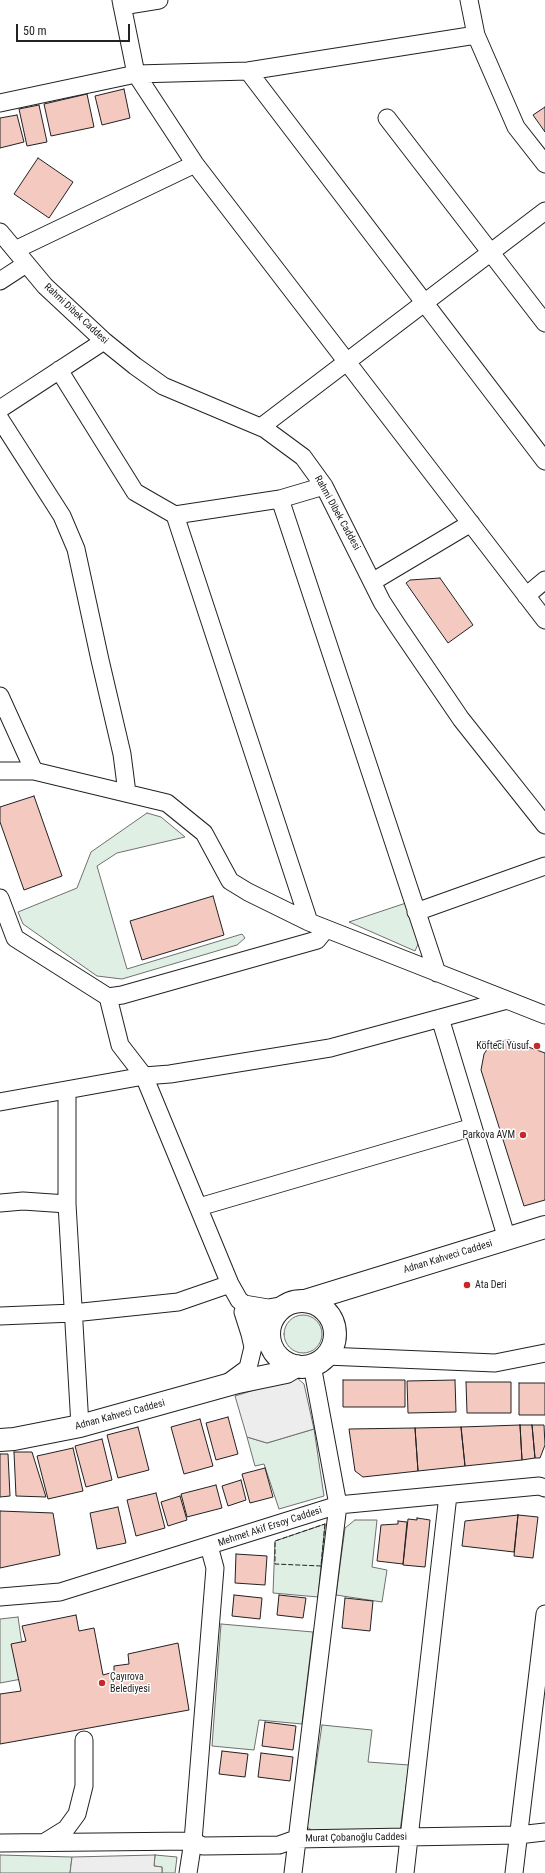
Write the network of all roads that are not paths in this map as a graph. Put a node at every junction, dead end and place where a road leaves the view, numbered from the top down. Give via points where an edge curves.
1 (159, 0) edge
2 (469, 0) edge
3 (121, 3) edge
4 (476, 35) junction
5 (248, 71) junction
6 (136, 74) junction
7 (0, 103) edge
8 (387, 118) dead end
9 (195, 164) junction
10 (545, 164) edge
11 (545, 211) edge
12 (0, 232) edge
13 (15, 250) junction
14 (490, 252) junction
15 (26, 264) junction
16 (0, 281) edge
17 (424, 302) junction
18 (545, 323) edge
19 (104, 341) junction
20 (347, 362) junction
21 (59, 370) junction
22 (0, 409) edge
23 (0, 419) edge
24 (261, 428) junction
25 (545, 461) edge
26 (324, 486) junction
27 (280, 498) junction
28 (175, 515) junction
29 (471, 523) junction
30 (545, 580) edge
31 (372, 582) junction
32 (526, 596) junction
33 (545, 620) edge
34 (0, 696) edge
35 (0, 771) edge
36 (34, 771) junction
37 (127, 793) junction
38 (545, 825) edge
39 (545, 866) edge
40 (0, 898) edge
41 (416, 912) junction
42 (309, 922) junction
43 (4, 924) edge
44 (326, 929) junction
45 (437, 973) junction
46 (108, 997) junction
47 (507, 1000) junction
48 (545, 1015) edge
49 (440, 1018) junction
50 (144, 1076) junction
51 (67, 1090) junction
52 (0, 1102) edge
53 (473, 1127) junction
54 (0, 1203) edge
55 (67, 1204) junction
56 (199, 1207) junction
57 (545, 1227) edge
58 (506, 1239) junction
59 (230, 1284) junction
60 (351, 1286) junction
61 (242, 1302) junction
62 (295, 1303) junction
63 (73, 1313) junction
64 (0, 1316) edge
65 (331, 1317) junction
66 (273, 1346) junction
67 (545, 1353) edge
68 (312, 1362) junction
69 (228, 1385) junction
70 (80, 1426) junction
71 (0, 1440) edge
72 (545, 1488) edge
73 (448, 1494) junction
74 (338, 1505) junction
75 (209, 1546) junction
76 (0, 1597) edge
77 (545, 1614) edge
78 (84, 1740) dead end
79 (545, 1832) edge
80 (518, 1835) junction
81 (408, 1837) junction
82 (296, 1839) junction
83 (192, 1841) junction
84 (46, 1842) junction
85 (0, 1843) edge
86 (188, 1873) edge
87 (293, 1873) edge
88 (404, 1873) edge
89 (514, 1873) edge

1 - 3 street
2 - 4 street
3 - 6 street
4 - 5 street
4 - 10 street via 516,127
5 - 6 street
5 - 17 street
6 - 7 street
6 - 9 street
8 - 14 street
9 - 13 street
9 - 20 street
11 - 14 street
12 - 13 street, Rahmi Dibek Caddesi
13 - 15 street, Rahmi Dibek Caddesi
14 - 17 street
14 - 18 street
15 - 16 street
15 - 19 street, Rahmi Dibek Caddesi via 45,286
17 - 20 street
17 - 25 street
19 - 21 street
19 - 24 street, Rahmi Dibek Caddesi via 164,386
20 - 24 street
20 - 29 street
21 - 22 street
21 - 28 street via 134,492
23 - 37 street via 62,516 76,549 122,754
24 - 26 street, Rahmi Dibek Caddesi via 303,457
26 - 27 street
26 - 31 street, Rahmi Dibek Caddesi
27 - 28 street
27 - 41 street
28 - 42 street
29 - 31 street
29 - 32 street
30 - 32 street
31 - 38 street, Rahmi Dibek Caddesi via 397,625 460,719
32 - 33 street
34 - 36 street
35 - 36 street
36 - 37 street
37 - 42 street via 167,802 204,833 230,881
39 - 41 street
40 - 43 street
41 - 45 street
42 - 44 street
43 - 46 street via 15,938
44 - 45 street
44 - 46 street via 317,940
45 - 47 street
46 - 50 street via 120,1045
47 - 48 street
47 - 49 street
49 - 50 street via 330,1048
49 - 53 street
50 - 51 street
50 - 56 street
51 - 52 street
51 - 55 street
53 - 56 street
53 - 58 street
54 - 55 street via 23,1201
55 - 63 street
56 - 59 street
57 - 58 main road, Adnan Kahveci Caddesi
58 - 60 main road, Adnan Kahveci Caddesi
59 - 61 street
59 - 63 street via 178,1302
60 - 62 main road, Adnan Kahveci Caddesi
60 - 65 main road
61 - 62 street via 268,1308
61 - 66 street
61 - 69 street via 252,1347 248,1368
62 - 65 main road via 315,1304
62 - 66 main road via 278,1312 272,1321 269,1331
63 - 64 street
63 - 70 street
65 - 68 main road via 335,1338 332,1347
66 - 68 main road via 288,1363
66 - 69 main road, Adnan Kahveci Caddesi via 257,1368
67 - 68 street via 495,1363
68 - 69 main road, Adnan Kahveci Caddesi via 286,1372
68 - 74 street
69 - 70 main road, Adnan Kahveci Caddesi
70 - 71 main road, Adnan Kahveci Caddesi
72 - 73 street, Mehmet Akif Ersoy Caddesi via 539,1486
73 - 74 street, Mehmet Akif Ersoy Caddesi
73 - 81 street
74 - 75 street, Mehmet Akif Ersoy Caddesi
74 - 82 street
75 - 76 street, Mehmet Akif Ersoy Caddesi via 60,1592
75 - 83 street via 215,1568
77 - 80 street
78 - 84 street via 84,1786 77,1814 66,1829
79 - 80 street, Murat Çobanoğlu Caddesi
80 - 81 street, Murat Çobanoğlu Caddesi
80 - 89 street
81 - 82 street, Murat Çobanoğlu Caddesi
81 - 88 street
82 - 83 street, Murat Çobanoğlu Caddesi via 279,1845 203,1846
82 - 87 street
83 - 84 street, Murat Çobanoğlu Caddesi
83 - 86 street
84 - 85 street, Murat Çobanoğlu Caddesi

